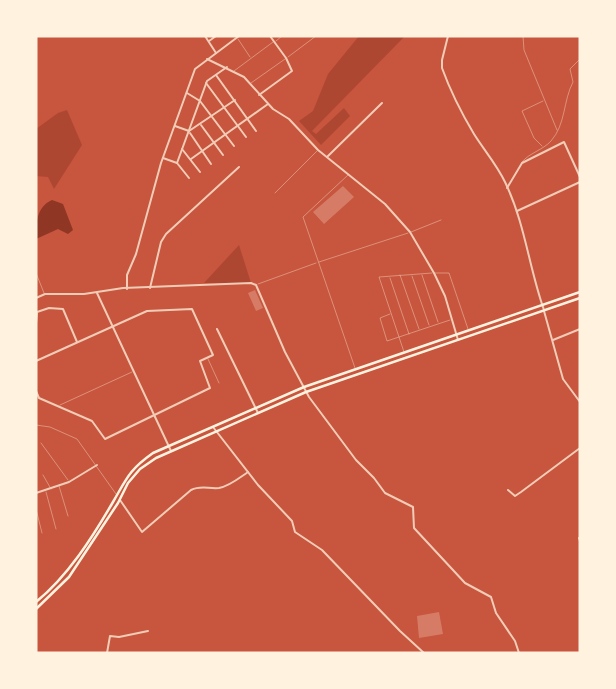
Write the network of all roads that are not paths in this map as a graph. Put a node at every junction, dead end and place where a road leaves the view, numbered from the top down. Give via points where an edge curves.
1 (205, 36) edge
2 (216, 36) edge
3 (270, 36) edge
4 (282, 36) edge
5 (316, 36) edge
6 (448, 36) edge
7 (523, 36) edge
8 (237, 37) edge
9 (209, 42) junction
10 (275, 42) junction
11 (216, 53) junction
12 (286, 58) junction
13 (207, 59) junction
14 (251, 59) junction
15 (580, 59) edge
16 (227, 67) junction
17 (234, 71) junction
18 (216, 75) junction
19 (206, 83) junction
20 (250, 84) junction
21 (186, 93) junction
22 (259, 96) junction
23 (200, 100) junction
24 (235, 100) junction
25 (544, 101) junction
26 (382, 103) dead end
27 (268, 104) junction
28 (224, 108) junction
29 (211, 116) junction
30 (248, 118) junction
31 (200, 124) junction
32 (174, 125) junction
33 (238, 126) junction
34 (256, 131) dead end
35 (189, 132) junction
36 (557, 132) junction
37 (225, 135) junction
38 (246, 138) dead end
39 (214, 143) junction
40 (234, 146) dead end
41 (543, 147) junction
42 (182, 149) junction
43 (318, 150) junction
44 (202, 151) junction
45 (223, 156) dead end
46 (326, 157) junction
47 (163, 158) junction
48 (191, 159) junction
49 (177, 163) junction
50 (211, 164) dead end
51 (520, 166) junction
52 (239, 167) dead end
53 (200, 172) dead end
54 (348, 175) junction
55 (580, 177) edge
56 (189, 178) dead end
57 (580, 182) edge
58 (508, 188) junction
59 (274, 193) dead end
60 (517, 211) junction
61 (441, 220) dead end
62 (410, 232) junction
63 (317, 263) junction
64 (36, 273) edge
65 (434, 273) junction
66 (411, 274) junction
67 (421, 274) junction
68 (400, 275) junction
69 (390, 276) junction
70 (256, 285) junction
71 (150, 288) junction
72 (127, 289) junction
73 (580, 292) edge
74 (97, 293) junction
75 (44, 294) junction
76 (36, 298) edge
77 (580, 298) edge
78 (542, 306) junction
79 (544, 311) junction
80 (391, 313) junction
81 (452, 319) junction
82 (36, 324) edge
83 (439, 324) junction
84 (113, 327) junction
85 (429, 327) junction
86 (217, 329) dead end
87 (580, 329) edge
88 (419, 330) junction
89 (469, 331) junction
90 (409, 334) junction
91 (456, 335) junction
92 (398, 337) junction
93 (458, 340) junction
94 (553, 340) junction
95 (77, 342) junction
96 (404, 353) junction
97 (207, 358) junction
98 (406, 358) junction
99 (36, 361) edge
100 (356, 370) junction
101 (134, 371) junction
102 (219, 383) dead end
103 (304, 386) junction
104 (36, 392) edge
105 (306, 392) junction
106 (580, 402) edge
107 (56, 406) junction
108 (256, 408) junction
109 (258, 413) junction
110 (154, 415) junction
111 (36, 425) edge
112 (213, 427) junction
113 (216, 431) junction
114 (41, 443) dead end
115 (169, 447) junction
116 (580, 448) edge
117 (171, 451) junction
118 (97, 465) junction
119 (248, 472) junction
120 (43, 475) dead end
121 (69, 482) junction
122 (58, 486) junction
123 (51, 489) junction
124 (46, 490) junction
125 (508, 490) dead end
126 (36, 493) edge
127 (116, 494) junction
128 (120, 500) junction
129 (36, 509) edge
130 (68, 516) dead end
131 (56, 529) dead end
132 (42, 533) dead end
133 (36, 602) edge
134 (36, 609) edge
135 (148, 632) dead end
136 (106, 653) edge
137 (424, 653) edge
138 (519, 653) edge

1 - 9 street
2 - 9 street
3 - 10 street
4 - 10 lane
5 - 12 lane
6 - 58 street via 442,60 446,76 474,134
7 - 25 lane via 524,50
8 - 11 street
8 - 14 lane
9 - 11 street
10 - 12 street
10 - 14 lane
11 - 13 street
12 - 20 lane
12 - 22 street via 292,71
13 - 16 street
13 - 21 street via 195,70
14 - 17 lane
15 - 36 lane via 570,69 573,82
16 - 17 street
16 - 18 street
17 - 20 street
18 - 19 street
18 - 24 street
19 - 23 street
19 - 28 street
20 - 22 street
21 - 23 street
21 - 32 street
22 - 27 street
23 - 29 street
23 - 35 street
24 - 28 street
24 - 30 street
25 - 36 lane
25 - 41 lane via 522,110 534,138
26 - 46 street
27 - 30 street
27 - 43 street via 289,119
28 - 29 street
28 - 33 street
29 - 31 street
29 - 37 street
30 - 33 street
30 - 34 street
31 - 35 street
31 - 39 street
32 - 35 street
32 - 47 street
33 - 37 street
33 - 38 street
35 - 42 street
35 - 44 street
36 - 41 lane
37 - 39 street
37 - 40 street
39 - 44 street
39 - 45 street
41 - 51 lane via 524,159
42 - 48 street
42 - 49 street
43 - 46 street
43 - 59 lane
44 - 48 street
44 - 50 street
46 - 54 street
47 - 49 street
47 - 72 street via 127,276
48 - 53 street
49 - 56 street
51 - 55 street via 564,142
51 - 58 street
52 - 71 street via 166,234 161,242
54 - 62 street via 385,204
54 - 63 lane via 302,218
57 - 60 street
58 - 60 street
60 - 78 street
61 - 62 lane
62 - 63 lane
62 - 65 street
63 - 70 lane
63 - 100 lane
64 - 75 lane
65 - 67 lane
65 - 81 street
65 - 89 lane via 449,273
66 - 67 lane
66 - 68 lane
66 - 85 lane
67 - 83 lane
68 - 69 lane
68 - 88 lane
69 - 80 lane via 379,277
69 - 90 lane
70 - 71 street
70 - 103 street via 285,352
71 - 72 street
72 - 74 street
73 - 78 main road
74 - 75 street
74 - 84 street
75 - 76 street
77 - 79 main road
78 - 79 street
78 - 89 main road
79 - 93 main road
79 - 94 street
80 - 92 lane
80 - 92 lane via 380,318 387,341
81 - 83 lane
81 - 91 street
82 - 95 street via 37,312 63,309
83 - 85 lane
84 - 95 street
84 - 97 street via 147,311 192,309 213,355
84 - 101 street
85 - 88 lane
86 - 108 street
87 - 94 street
88 - 90 lane
89 - 91 main road
90 - 92 lane
91 - 93 street
91 - 96 main road
92 - 96 lane
93 - 98 main road
94 - 106 street via 563,379
95 - 99 street
96 - 98 lane
96 - 100 main road
97 - 102 lane
97 - 110 street via 200,361 210,388
98 - 105 main road
100 - 103 main road
101 - 107 lane
101 - 110 street
103 - 105 street
103 - 108 main road
104 - 107 street via 39,398
105 - 109 main road
105 - 138 street via 343,444 383,491 413,507 414,528 465,583 491,597 496,613 515,641
107 - 110 street via 92,422 105,439
108 - 109 street
108 - 112 main road
109 - 113 main road
110 - 115 street
111 - 118 lane via 50,427 77,439
112 - 113 street
112 - 115 main road
113 - 117 main road
113 - 119 street
114 - 121 lane
115 - 117 street
115 - 127 main road via 137,465
116 - 125 street via 515,496
117 - 128 main road via 140,469
118 - 121 street
118 - 127 lane
119 - 128 street via 218,488 199,486 191,490 142,532
119 - 137 street via 292,521 296,532 322,550
120 - 123 lane
121 - 122 street
122 - 123 street
122 - 130 lane
123 - 124 street
124 - 126 street
124 - 131 lane
127 - 128 lane
127 - 133 main road via 65,574
128 - 134 main road via 69,577
129 - 132 lane
135 - 136 street via 110,636

